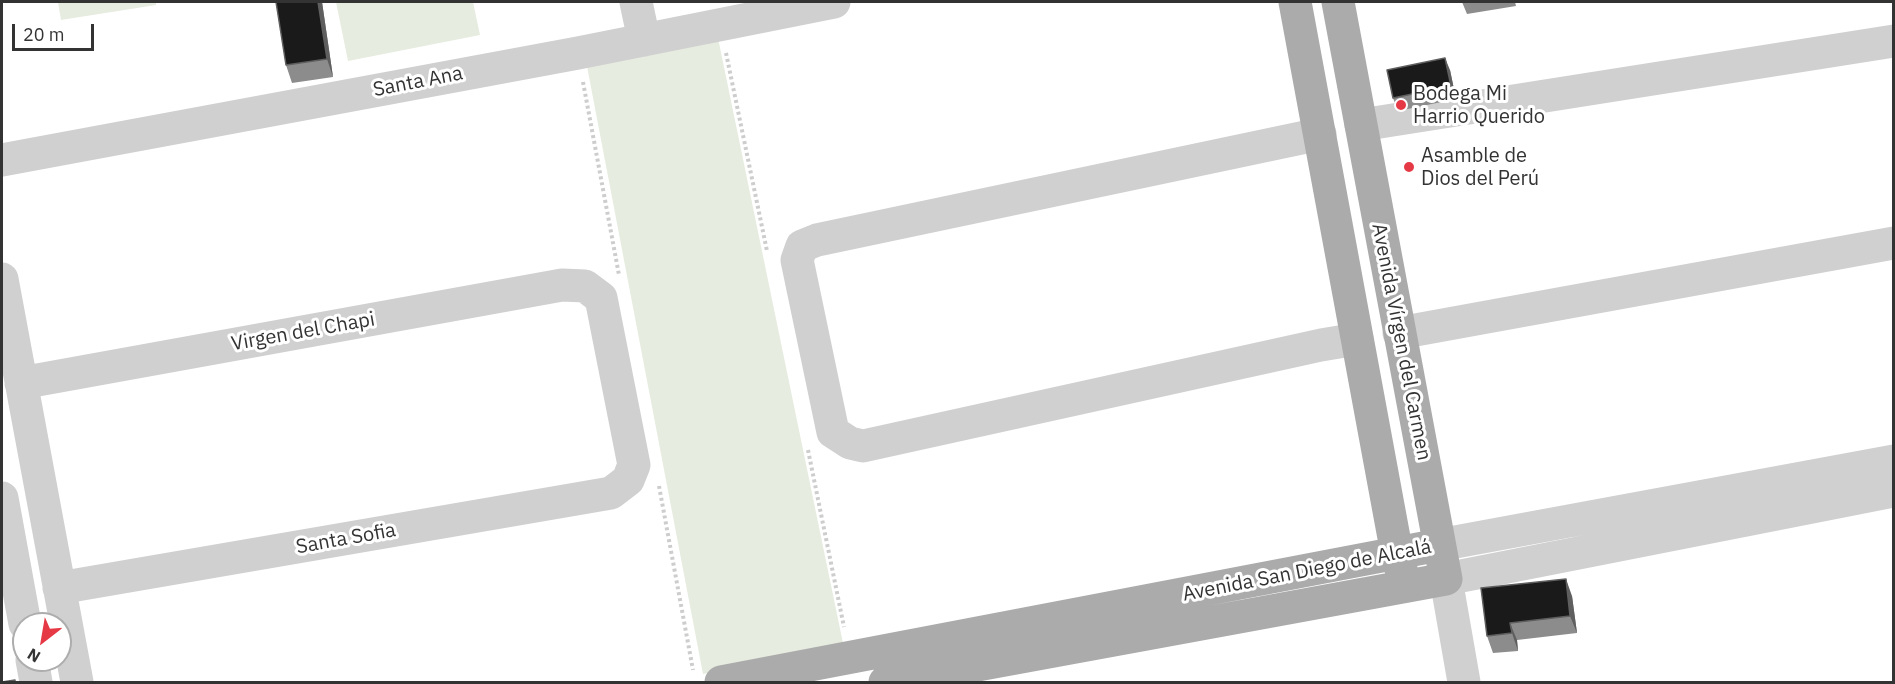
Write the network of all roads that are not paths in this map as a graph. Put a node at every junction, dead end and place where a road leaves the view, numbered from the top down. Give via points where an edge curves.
1 (636, 2) edge
2 (834, 2) edge
3 (1295, 2) edge
4 (1338, 2) edge
5 (644, 40) junction
6 (1893, 40) edge
7 (1361, 125) junction
8 (1320, 134) junction
9 (2, 160) edge
10 (1893, 243) edge
11 (2, 279) edge
12 (1400, 333) junction
13 (1358, 339) junction
14 (21, 383) junction
15 (1893, 462) edge
16 (628, 480) joint
17 (1893, 491) edge
18 (2, 498) edge
19 (1439, 545) junction
20 (1397, 554) junction
21 (1446, 579) junction
22 (1406, 587) junction
23 (59, 588) junction
24 (1194, 592) junction
25 (23, 612) edge
26 (1200, 624) junction
27 (767, 678) edge
28 (77, 682) edge
29 (721, 682) edge
30 (885, 682) edge
31 (1464, 682) edge

1 - 5 street
2 - 5 street, Santa Ana
3 - 8 main road, Avenida Vírgen del Carmen
4 - 7 main road, Avenida Vírgen del Carmen
5 - 9 street, Santa Ana
6 - 7 street
7 - 12 main road, Avenida Vírgen del Carmen
8 - 13 main road, Avenida Vírgen del Carmen
8 - 13 street via 817,240 802,246 797,260 833,432 863,446
10 - 12 street
11 - 14 street
12 - 19 main road, Avenida Vírgen del Carmen
13 - 20 main road, Avenida Vírgen del Carmen
14 - 16 street, Virgen del Chapi via 562,285 585,286 601,298 634,465
14 - 23 street
15 - 19 street, Avenida San Diego de Alcalá
16 - 23 street, Santa Sofia via 611,493
17 - 21 street, Avenida San Diego de Alcalá
18 - 25 street
19 - 20 main road, Avenida San Diego de Alcalá
19 - 21 main road, Avenida Vírgen del Carmen
20 - 22 main road, Avenida Vírgen del Carmen
20 - 24 main road, Avenida San Diego de Alcalá
21 - 22 main road, Avenida San Diego de Alcalá
21 - 31 street, Avenida Vírgen del Carmen
22 - 26 main road, Avenida San Diego de Alcalá
23 - 28 street
24 - 26 main road
24 - 27 main road, Avenida San Diego de Alcalá
26 - 30 main road, Avenida San Diego de Alcalá
27 - 29 main road, Avenida San Diego de Alcalá

